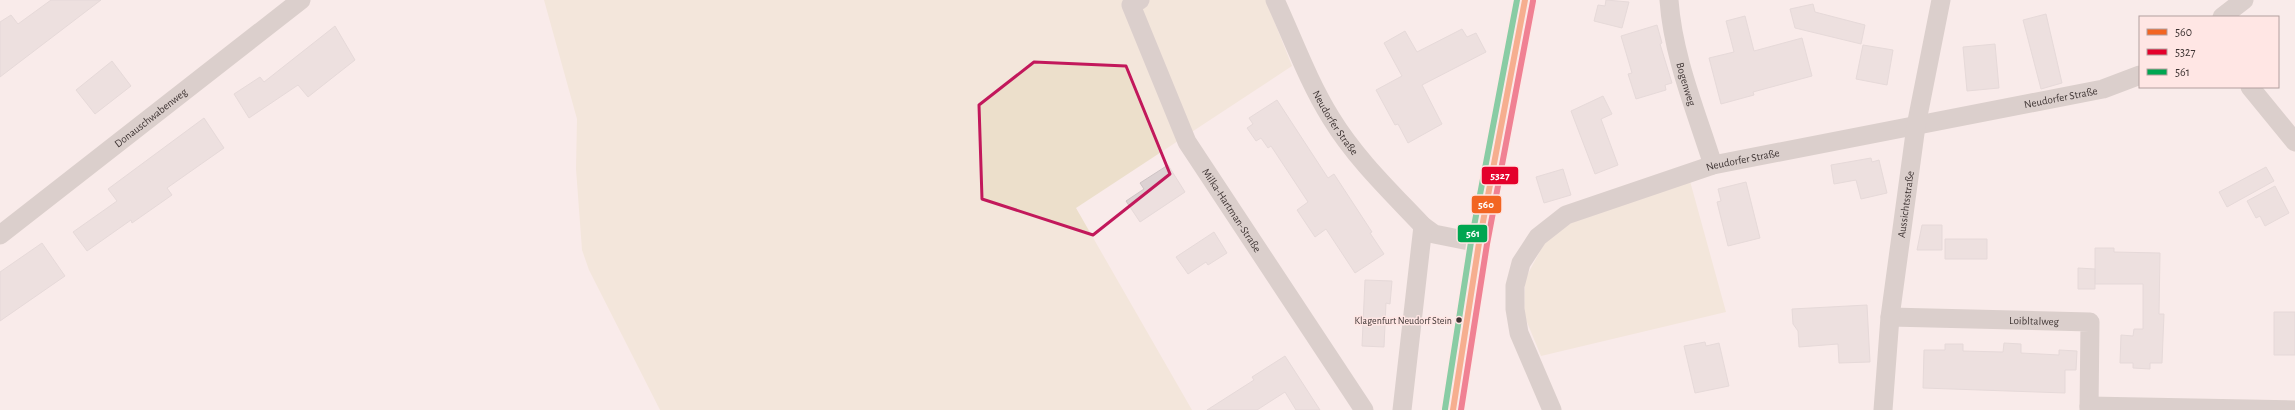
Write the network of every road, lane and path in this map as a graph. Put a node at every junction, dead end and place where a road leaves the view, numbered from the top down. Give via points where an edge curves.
1 (301, 0) edge
2 (1140, 0) edge
3 (1275, 0) edge
4 (1525, 0) edge
5 (1669, 0) edge
6 (1942, 0) edge
7 (2244, 0) edge
8 (2223, 16) edge
9 (2139, 75) edge
10 (2251, 88) edge
11 (1916, 126) junction
12 (2295, 142) edge
13 (1713, 165) junction
14 (1424, 226) junction
15 (0, 235) edge
16 (1479, 243) junction
17 (1890, 317) junction
18 (2089, 408) edge
19 (1364, 410) edge
20 (1402, 410) edge
21 (1453, 410) edge
22 (1552, 410) edge
23 (1883, 410) edge
24 (2295, 410) edge

1 - 15 street, Donauschwabenweg
2 - 19 street, Milka-Hartman-Straße via 1131,5 1187,142
3 - 14 street, Neudorfer Straße via 1331,119 1368,168
4 - 16 main road
5 - 13 street, Bogenweg via 1678,54
6 - 11 street, Aussichtsstraße
7 - 8 street
9 - 11 street, Neudorfer Straße via 2103,89
10 - 12 street
11 - 13 street, Neudorfer Straße
11 - 17 street, Aussichtsstraße
13 - 22 street, Neudorfer Straße via 1566,215 1538,237 1521,263 1515,286 1515,309 1519,333
14 - 16 street, Neudorfer Straße via 1434,234
14 - 20 street
16 - 21 main road
17 - 18 street, Loibltalweg via 2090,322
17 - 23 street, Aussichtsstraße
18 - 24 street

